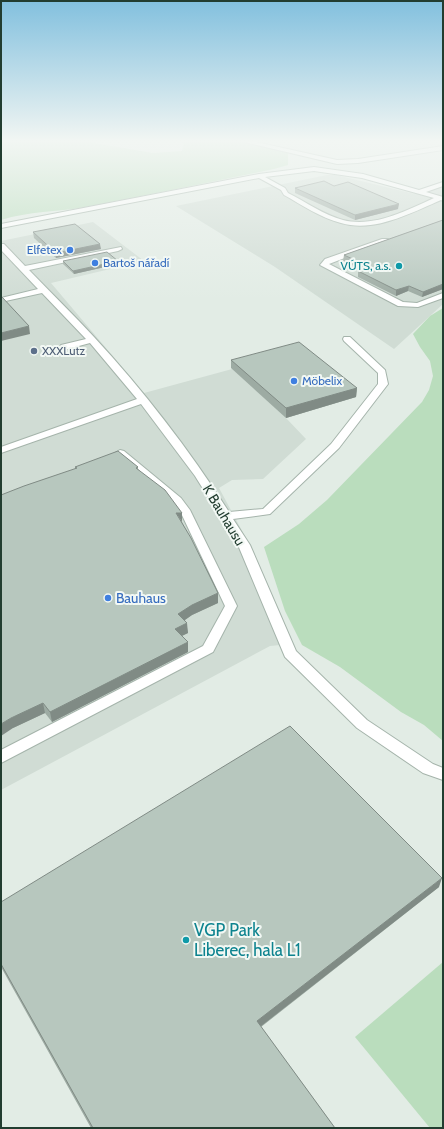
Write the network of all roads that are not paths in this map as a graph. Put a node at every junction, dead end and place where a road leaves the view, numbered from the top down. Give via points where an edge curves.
1 (166, 195) edge
2 (287, 195) edge
3 (429, 195) edge
4 (442, 198) edge
5 (1, 226) edge
6 (392, 239) edge
7 (1, 246) edge
8 (118, 249) dead end
9 (23, 270) junction
10 (44, 290) junction
11 (443, 295) edge
12 (1, 300) edge
13 (92, 340) junction
14 (347, 340) dead end
15 (64, 347) dead end
16 (143, 400) junction
17 (1, 450) edge
18 (120, 453) edge
19 (227, 516) junction
20 (1, 757) edge
21 (443, 774) edge

1 - 5 street
2 - 4 street via 352,224 364,224 406,212
3 - 4 street
6 - 11 street via 328,261 324,265 401,304 418,305
7 - 9 street, K Bauhausu
8 - 9 street
9 - 10 street, K Bauhausu
10 - 12 street
10 - 13 street, K Bauhausu
13 - 15 street
13 - 16 street, K Bauhausu
14 - 19 street via 382,372 383,384 334,446 266,512
16 - 17 street
16 - 19 street, K Bauhausu via 200,475
18 - 20 street via 177,500 186,512 231,606 208,649
19 - 21 street, K Bauhausu via 244,545 290,654 362,724 428,769

